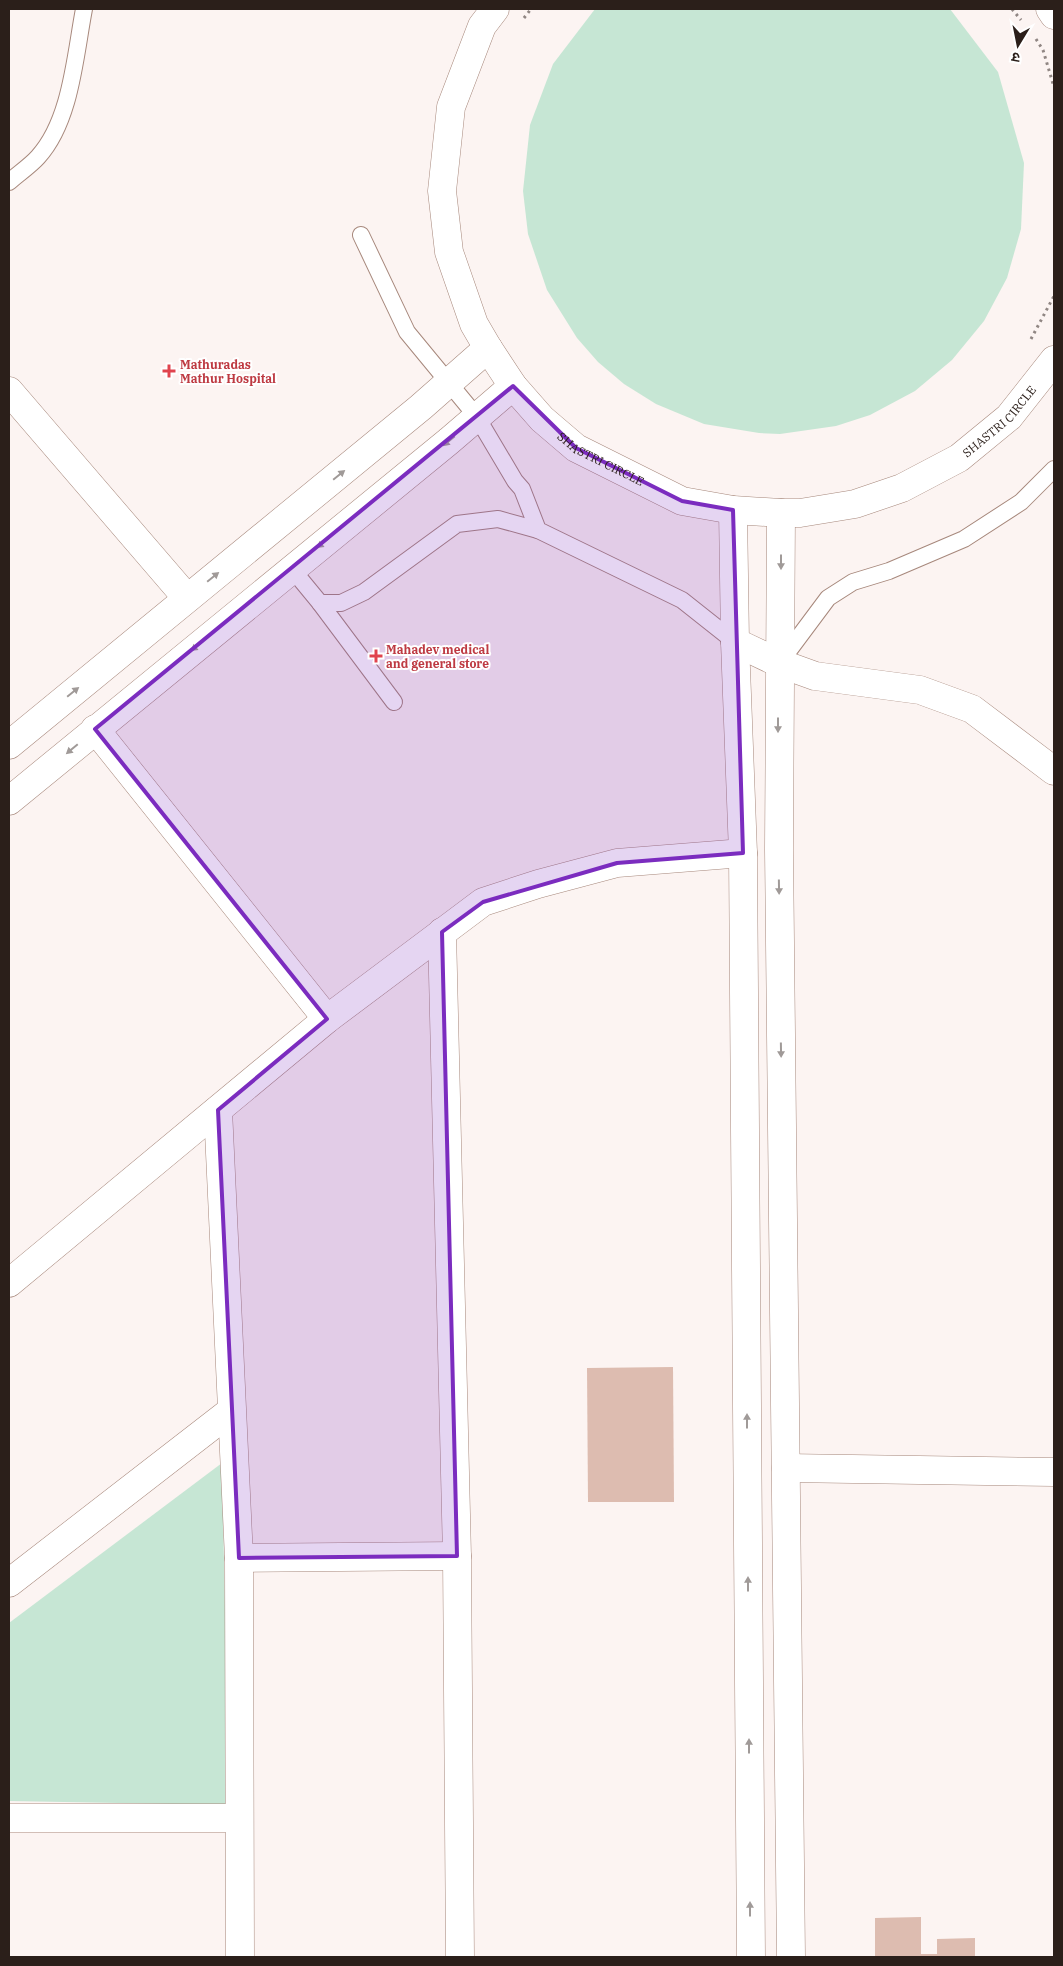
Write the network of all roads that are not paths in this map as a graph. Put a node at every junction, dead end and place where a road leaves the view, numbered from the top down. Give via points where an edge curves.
1 (84, 9) edge
2 (495, 9) edge
3 (1050, 9) edge
4 (1054, 15) edge
5 (9, 182) edge
6 (361, 235) dead end
7 (488, 348) junction
8 (1054, 360) edge
9 (449, 384) junction
10 (513, 386) junction
11 (9, 391) edge
12 (477, 417) junction
13 (1054, 469) edge
14 (733, 510) junction
15 (781, 513) junction
16 (538, 530) junction
17 (292, 569) junction
18 (187, 598) junction
19 (320, 603) junction
20 (735, 642) junction
21 (779, 663) junction
22 (394, 702) dead end
23 (96, 729) junction
24 (9, 745) edge
25 (1054, 771) edge
26 (9, 801) edge
27 (743, 853) junction
28 (442, 932) junction
29 (327, 1019) junction
30 (218, 1110) junction
31 (9, 1283) edge
32 (231, 1411) junction
33 (786, 1468) junction
34 (1054, 1472) edge
35 (457, 1556) junction
36 (238, 1558) junction
37 (9, 1583) edge
38 (9, 1818) edge
39 (238, 1818) junction
40 (240, 1957) edge
41 (460, 1957) edge
42 (751, 1957) edge
43 (791, 1957) edge

1 - 5 lane via 64,113 38,157
2 - 7 street, SHASTRI CIRCLE via 482,26 451,107 442,192 449,252 474,324
3 - 4 street
6 - 9 lane via 407,332
7 - 9 street
7 - 10 street, SHASTRI CIRCLE
8 - 15 street, SHASTRI CIRCLE via 1009,417 960,458 902,488 855,504
9 - 12 lane
18 -> 9 street
10 - 12 street
10 - 14 street, SHASTRI CIRCLE via 542,420 576,448 682,500
11 - 18 street
12 - 16 lane via 522,489
12 -> 17 street
13 - 21 lane via 1022,502 964,539 853,582 828,598
14 - 15 street, SHASTRI CIRCLE
14 - 20 street
15 -> 21 street
16 - 19 lane via 498,519 457,524 364,592 341,602
16 - 20 lane via 682,600
17 - 19 lane
17 -> 23 street
24 -> 18 street
19 - 22 lane
20 - 21 street
20 - 27 street
21 - 25 street via 815,676 920,690 972,709
21 -> 33 street
23 -> 26 street
23 - 29 street
27 - 28 street via 617,863 483,902
42 -> 27 street
28 - 29 street
28 - 35 street
29 - 30 street
30 - 31 street
30 - 32 street
32 - 36 street
32 - 37 street
33 - 34 street
33 - 43 street
35 - 36 street
35 - 41 street
36 - 39 street
38 - 39 street
39 - 40 street

